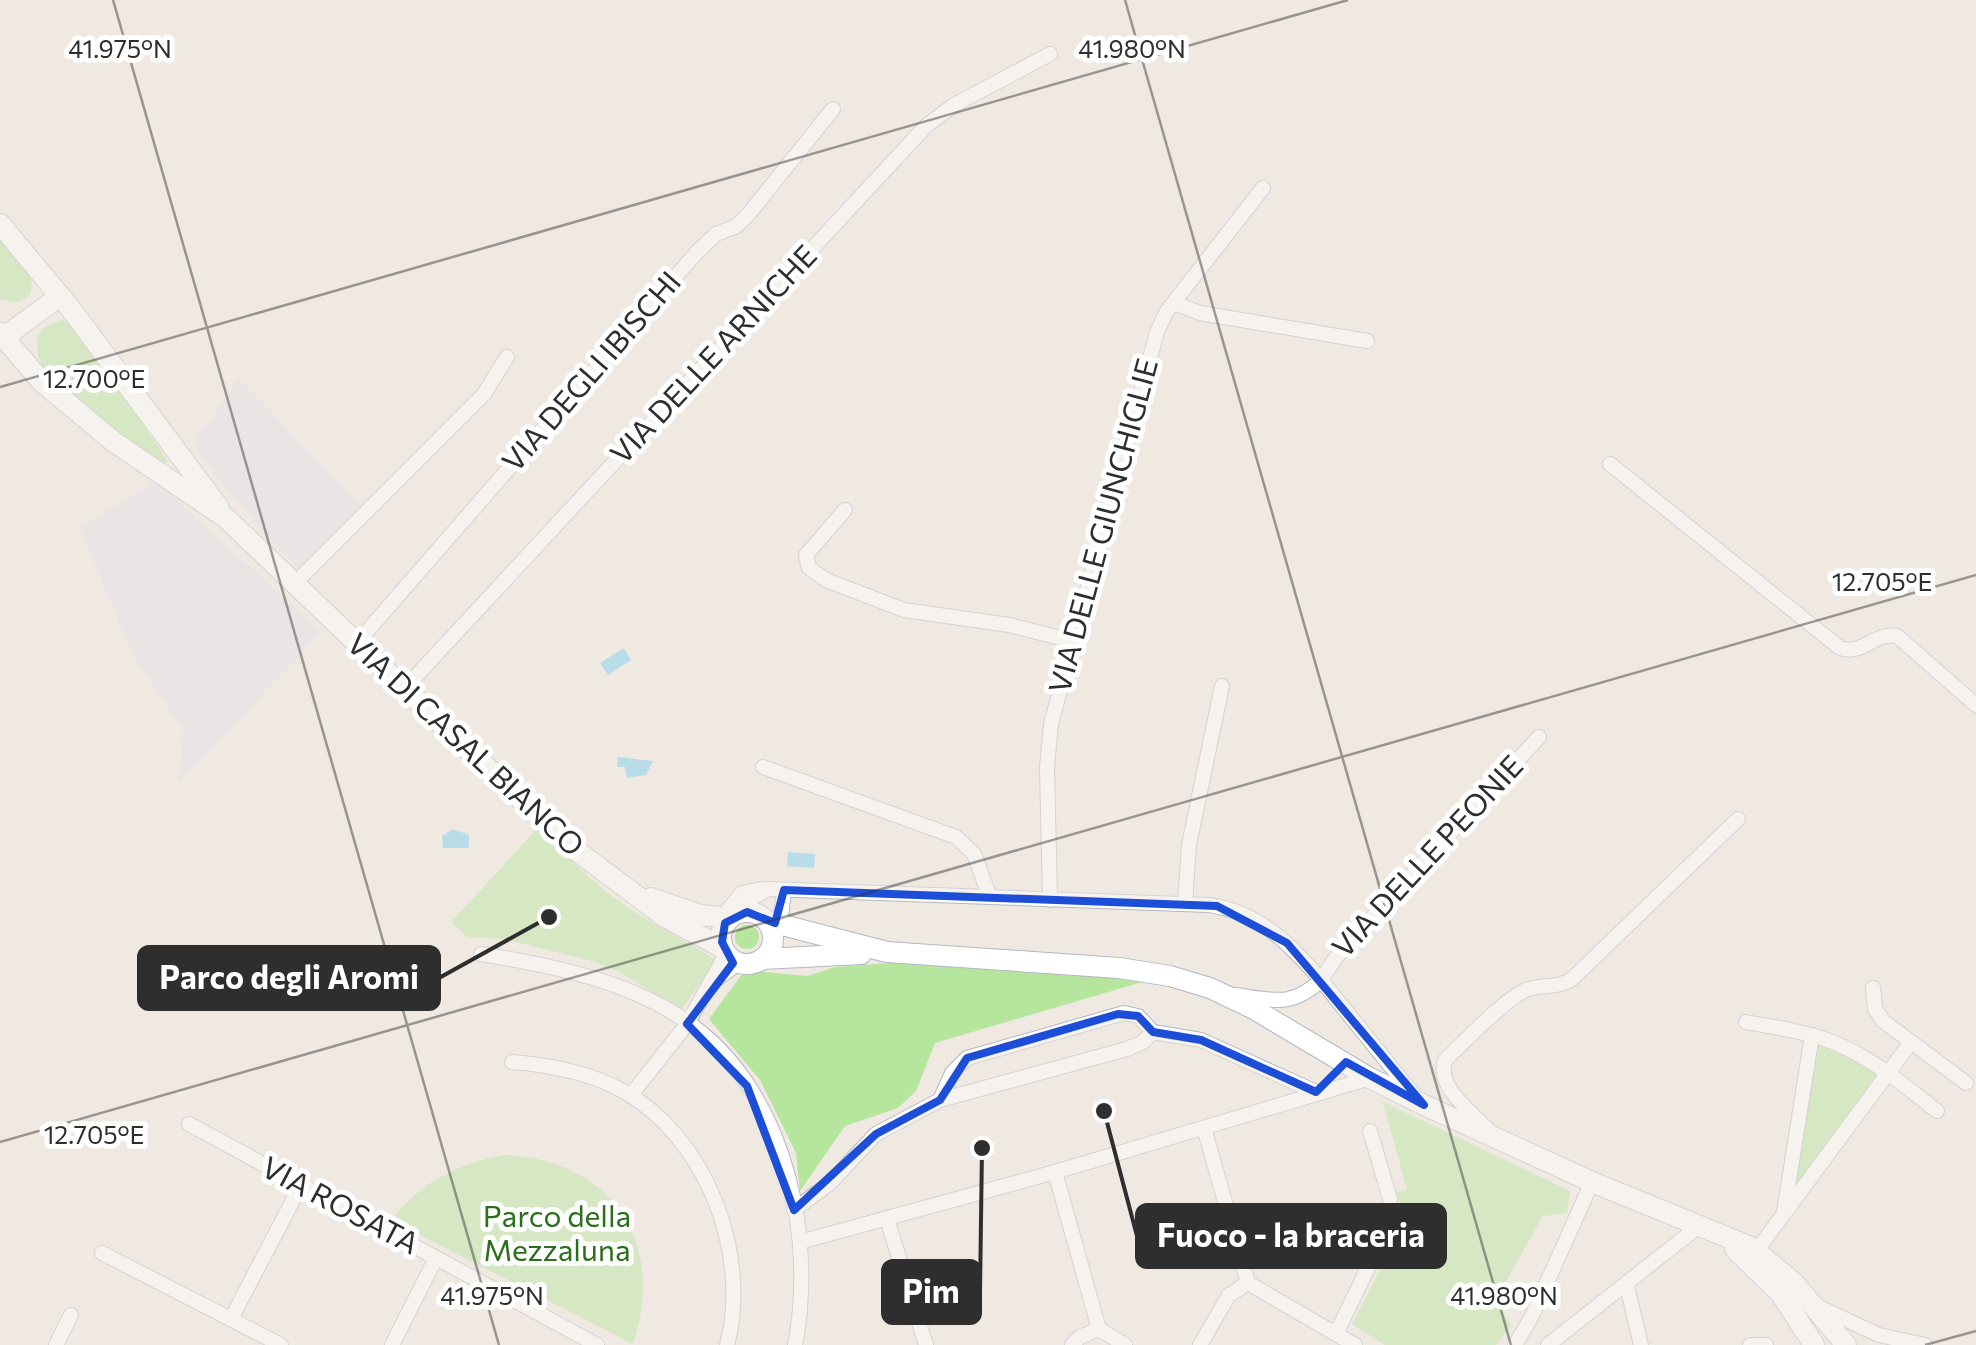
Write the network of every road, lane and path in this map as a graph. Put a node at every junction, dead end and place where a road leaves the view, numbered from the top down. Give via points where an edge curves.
1 (1050, 54) dead end
2 (833, 109) dead end
3 (1262, 188) dead end
4 (0, 224) edge
5 (60, 296) junction
6 (1174, 303) junction
7 (2, 336) edge
8 (1366, 341) dead end
9 (507, 357) dead end
10 (1610, 464) dead end
11 (845, 510) dead end
12 (226, 518) junction
13 (294, 584) junction
14 (1073, 641) junction
15 (356, 644) junction
16 (1222, 686) dead end
17 (404, 690) junction
18 (1976, 704) edge
19 (1539, 737) dead end
20 (763, 767) dead end
21 (1738, 819) dead end
22 (784, 890) junction
23 (630, 891) junction
24 (989, 895) junction
25 (1050, 900) junction
26 (1185, 904) junction
27 (730, 916) junction
28 (774, 924) junction
29 (888, 952) junction
30 (481, 954) dead end
31 (730, 954) junction
32 (762, 959) junction
33 (1321, 980) junction
34 (1873, 988) dead end
35 (1225, 994) junction
36 (1746, 1022) dead end
37 (687, 1024) junction
38 (1153, 1032) junction
39 (1812, 1035) junction
40 (1911, 1042) junction
41 (1331, 1053) junction
42 (512, 1062) dead end
43 (1887, 1074) junction
44 (1370, 1078) junction
45 (1966, 1083) dead end
46 (1316, 1092) junction
47 (630, 1096) junction
48 (940, 1100) junction
49 (1424, 1105) junction
50 (1938, 1111) dead end
51 (189, 1124) dead end
52 (1204, 1128) junction
53 (1370, 1131) dead end
54 (1497, 1139) junction
55 (1055, 1172) junction
56 (1592, 1182) junction
57 (300, 1185) junction
58 (794, 1210) junction
59 (1784, 1214) junction
60 (886, 1220) junction
61 (1699, 1226) junction
62 (800, 1242) junction
63 (1757, 1250) junction
64 (102, 1253) dead end
65 (436, 1258) junction
66 (1248, 1282) junction
67 (1627, 1286) junction
68 (1810, 1301) junction
69 (71, 1316) dead end
70 (231, 1319) junction
71 (570, 1330) junction
72 (1099, 1330) junction
73 (1336, 1334) junction
74 (1879, 1335) junction
75 (56, 1345) edge
76 (281, 1345) edge
77 (392, 1345) edge
78 (562, 1345) edge
79 (596, 1345) edge
80 (727, 1345) edge
81 (794, 1345) edge
82 (926, 1345) edge
83 (1072, 1345) edge
84 (1125, 1345) edge
85 (1200, 1345) edge
86 (1355, 1345) edge
87 (1516, 1345) edge
88 (1548, 1345) edge
89 (1640, 1345) edge
90 (1750, 1345) edge
91 (1766, 1345) edge
92 (1814, 1345) edge
93 (1850, 1345) edge
94 (1925, 1345) edge

1 - 17 street, VIA DELLE ARNICHE via 929,123
2 - 15 street, VIA DEGLI IBISCHI via 747,216 698,252
3 - 6 street, VIA DELLE GIUNCHIGLIE
4 - 5 main road, VIA DI CASAL BIANCO
5 - 7 main road
5 - 12 main road, VIA DI CASAL BIANCO
6 - 8 street
6 - 14 street, VIA DELLE GIUNCHIGLIE via 1157,332
7 - 12 main road, VIA DI CASAL BIANCO via 42,382 114,442
9 - 13 street via 484,394
10 - 18 street via 1840,648 1897,636
11 - 14 street via 807,552 818,576 918,614
12 - 13 main road, VIA DI CASAL BIANCO
13 - 15 main road, VIA DI CASAL BIANCO
14 - 25 street, VIA DELLE GIUNCHIGLIE via 1047,750
15 - 17 main road, VIA DI CASAL BIANCO
16 - 26 street via 1188,852
17 - 23 main road, VIA DI CASAL BIANCO via 566,842
19 - 33 street, VIA DELLE PEONIE
20 - 24 street via 948,833 974,854
21 - 54 street via 1572,979 1518,994 1446,1059 1445,1082
22 - 24 street
22 - 27 street via 768,890
22 - 28 street
23 - 27 main road via 700,915
23 - 31 main road, VIA DI CASAL BIANCO
24 - 25 street
25 - 26 street
26 - 33 street via 1218,906 1257,920
27 - 28 main road via 755,913
27 - 31 main road via 721,936
28 - 29 main road
28 - 32 main road
29 - 32 main road
29 - 35 main road via 1145,971
30 - 37 street via 598,980
31 - 32 main road
31 - 37 street
33 - 35 street via 1286,1000
33 - 49 street
34 - 40 street via 1880,1017
35 - 41 main road
36 - 39 street
37 - 47 street
37 - 58 street via 748,1086 774,1140
38 - 46 street via 1201,1040
38 - 48 street via 1128,1049
38 - 48 street via 1138,1016 1118,1014 976,1055 956,1068
39 - 43 street
39 - 59 street
40 - 43 street
40 - 45 street
41 - 44 main road
41 - 46 street via 1337,1074
42 - 47 street via 574,1072
43 - 50 street
43 - 59 street
44 - 46 street
44 - 49 main road
46 - 52 street
47 - 80 street via 686,1148 714,1198 733,1283
48 - 58 street via 876,1134 830,1184
49 - 54 main road
51 - 57 street, VIA ROSATA
52 - 55 street
52 - 66 street
53 - 73 street via 1390,1223
54 - 56 main road
55 - 60 street
55 - 72 street
56 - 61 main road
56 - 87 street
57 - 65 street, VIA ROSATA
57 - 70 street
58 - 62 street
59 - 63 street
60 - 62 street
60 - 82 street
61 - 63 main road
61 - 67 street
61 - 92 main road via 1766,1278
62 - 81 street
63 - 68 main road
64 - 70 street
65 - 71 street, VIA ROSATA
65 - 77 street
66 - 73 street
66 - 85 street via 1227,1298
67 - 88 street
67 - 89 street
68 - 74 street
68 - 93 main road
69 - 75 street
70 - 76 street
71 - 78 street
71 - 79 street, VIA ROSATA
72 - 83 street
72 - 84 street
73 - 86 street
74 - 93 street via 1857,1336
74 - 94 street
90 - 91 street

